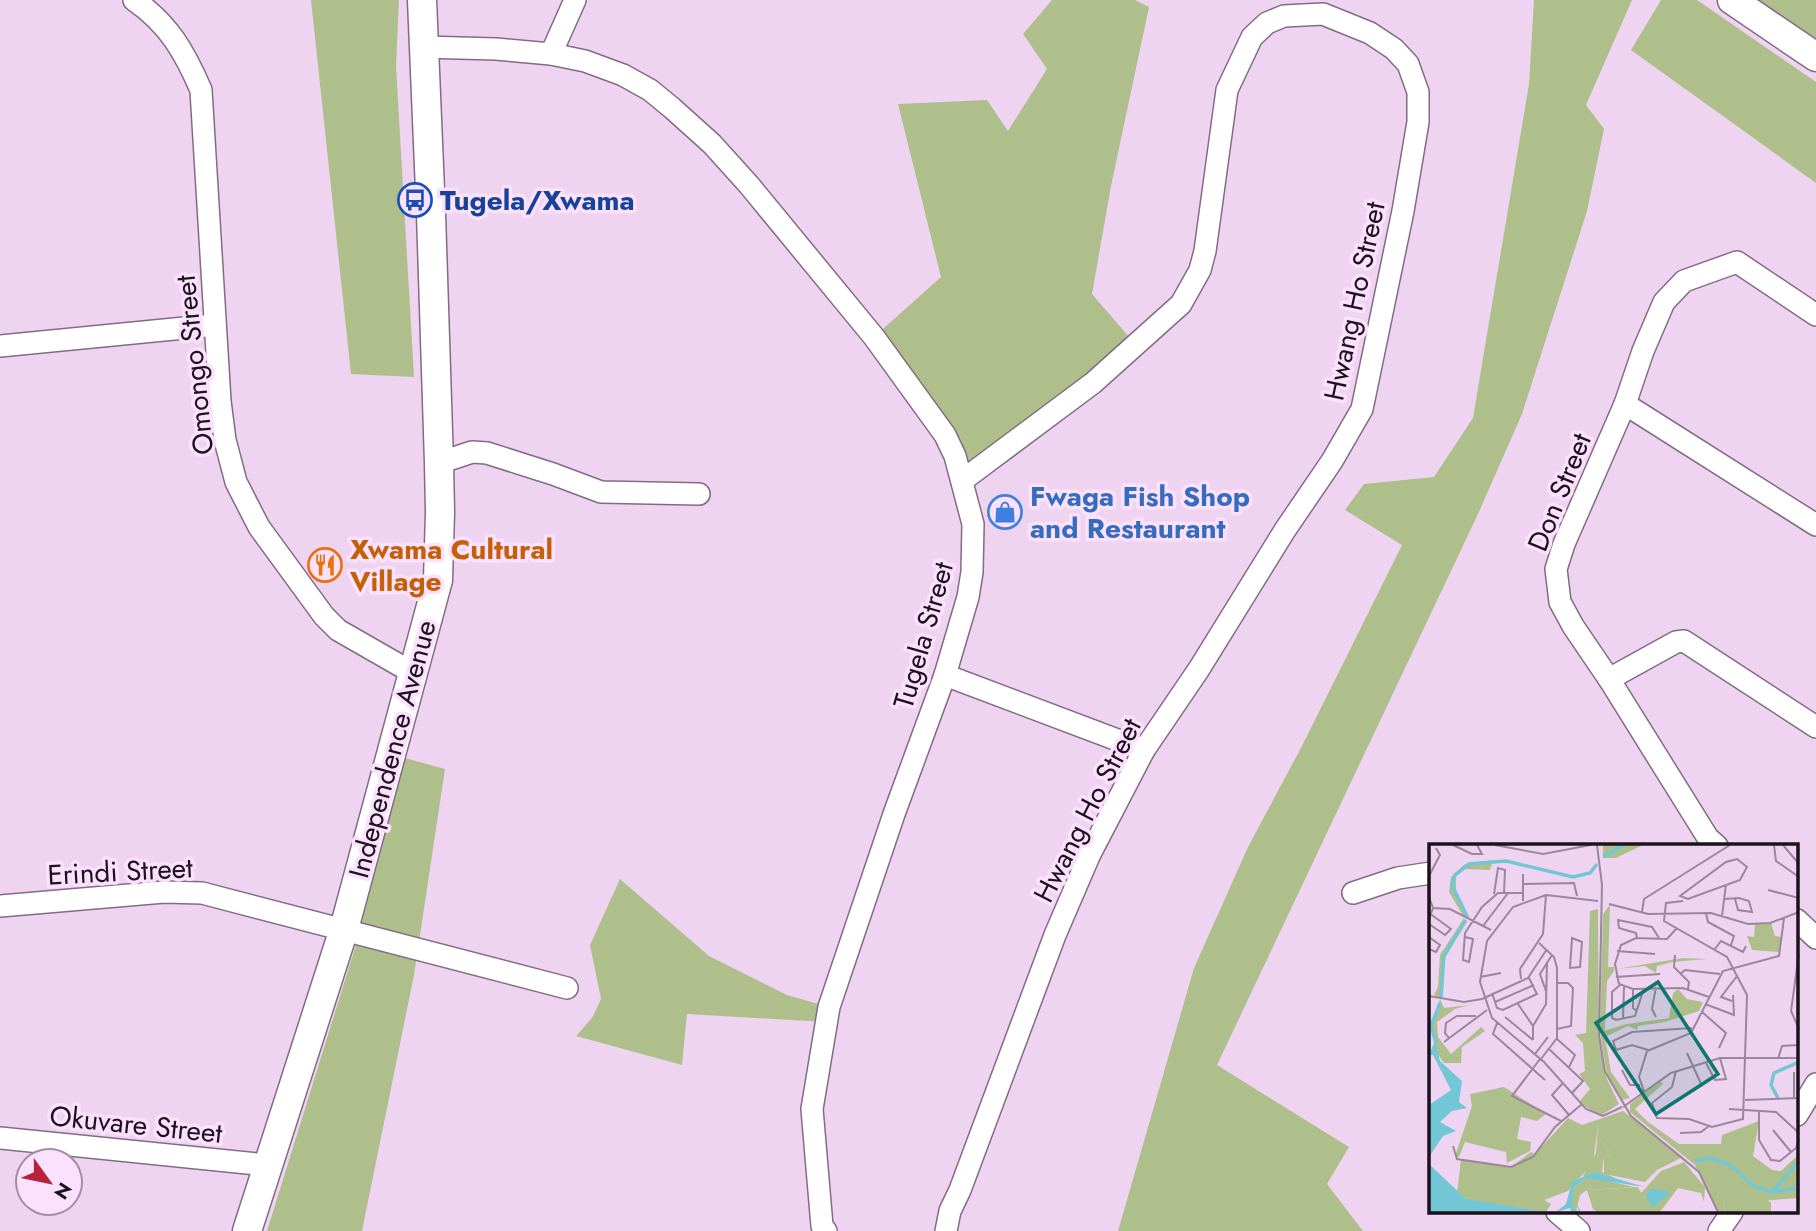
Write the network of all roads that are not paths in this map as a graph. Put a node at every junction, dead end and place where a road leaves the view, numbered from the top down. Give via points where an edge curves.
1 (134, 0) edge
2 (422, 0) edge
3 (575, 0) edge
4 (1732, 0) edge
5 (423, 47) junction
6 (551, 54) junction
7 (1816, 57) edge
8 (1816, 315) edge
9 (215, 325) junction
10 (0, 346) edge
11 (1625, 404) junction
12 (439, 463) junction
13 (963, 480) junction
14 (699, 494) dead end
15 (1816, 525) edge
16 (413, 673) junction
17 (945, 675) junction
18 (1609, 679) junction
19 (1816, 727) edge
20 (1144, 750) junction
21 (1715, 844) edge
22 (1429, 873) edge
23 (1353, 893) dead end
24 (0, 906) edge
25 (1798, 921) edge
26 (344, 929) junction
27 (1816, 938) edge
28 (567, 988) dead end
29 (1816, 1084) edge
30 (1798, 1113) edge
31 (0, 1138) edge
32 (267, 1165) junction
33 (1559, 1214) edge
34 (1731, 1214) edge
35 (821, 1229) edge
36 (247, 1231) edge
37 (946, 1231) edge
38 (1579, 1231) edge
39 (1719, 1231) edge

1 - 9 street, Omongo Street via 164,26 184,52 201,90
2 - 5 main road, Independence Avenue
3 - 6 street
4 - 7 main road
5 - 6 street, Tugela Street
5 - 12 main road, Independence Avenue
6 - 13 street, Tugela Street via 585,61 650,90 712,144 874,337 945,435
8 - 11 street, Don Street via 1737,262 1684,281 1664,302
9 - 10 street
9 - 16 street, Omongo Street via 225,440 236,482 250,511 324,616 354,640
11 - 15 street
11 - 18 street, Don Street via 1556,569 1560,602
12 - 14 street via 472,452 486,453 601,492
12 - 16 main road, Independence Avenue via 438,580
13 - 17 street, Tugela Street via 975,546 968,597
13 - 20 street, Hwang Ho Street via 1093,383 1186,297 1205,251 1227,90 1252,37 1284,16 1323,14 1370,33 1394,49 1408,64 1418,92 1418,122 1362,409
16 - 26 main road, Independence Avenue
17 - 20 street
17 - 35 street, Tugela Street via 827,1015 812,1109
18 - 19 street via 1684,641
18 - 21 street, Don Street
20 - 37 street, Hwang Ho Street via 1089,856 1055,935
22 - 23 street
24 - 26 street, Erindi Street via 185,891
25 - 27 street
26 - 28 street, Erindi Street
26 - 32 main road, Independence Avenue
29 - 30 street
31 - 32 street, Okuvare Street
32 - 36 main road, Independence Avenue
33 - 38 street
34 - 39 street

